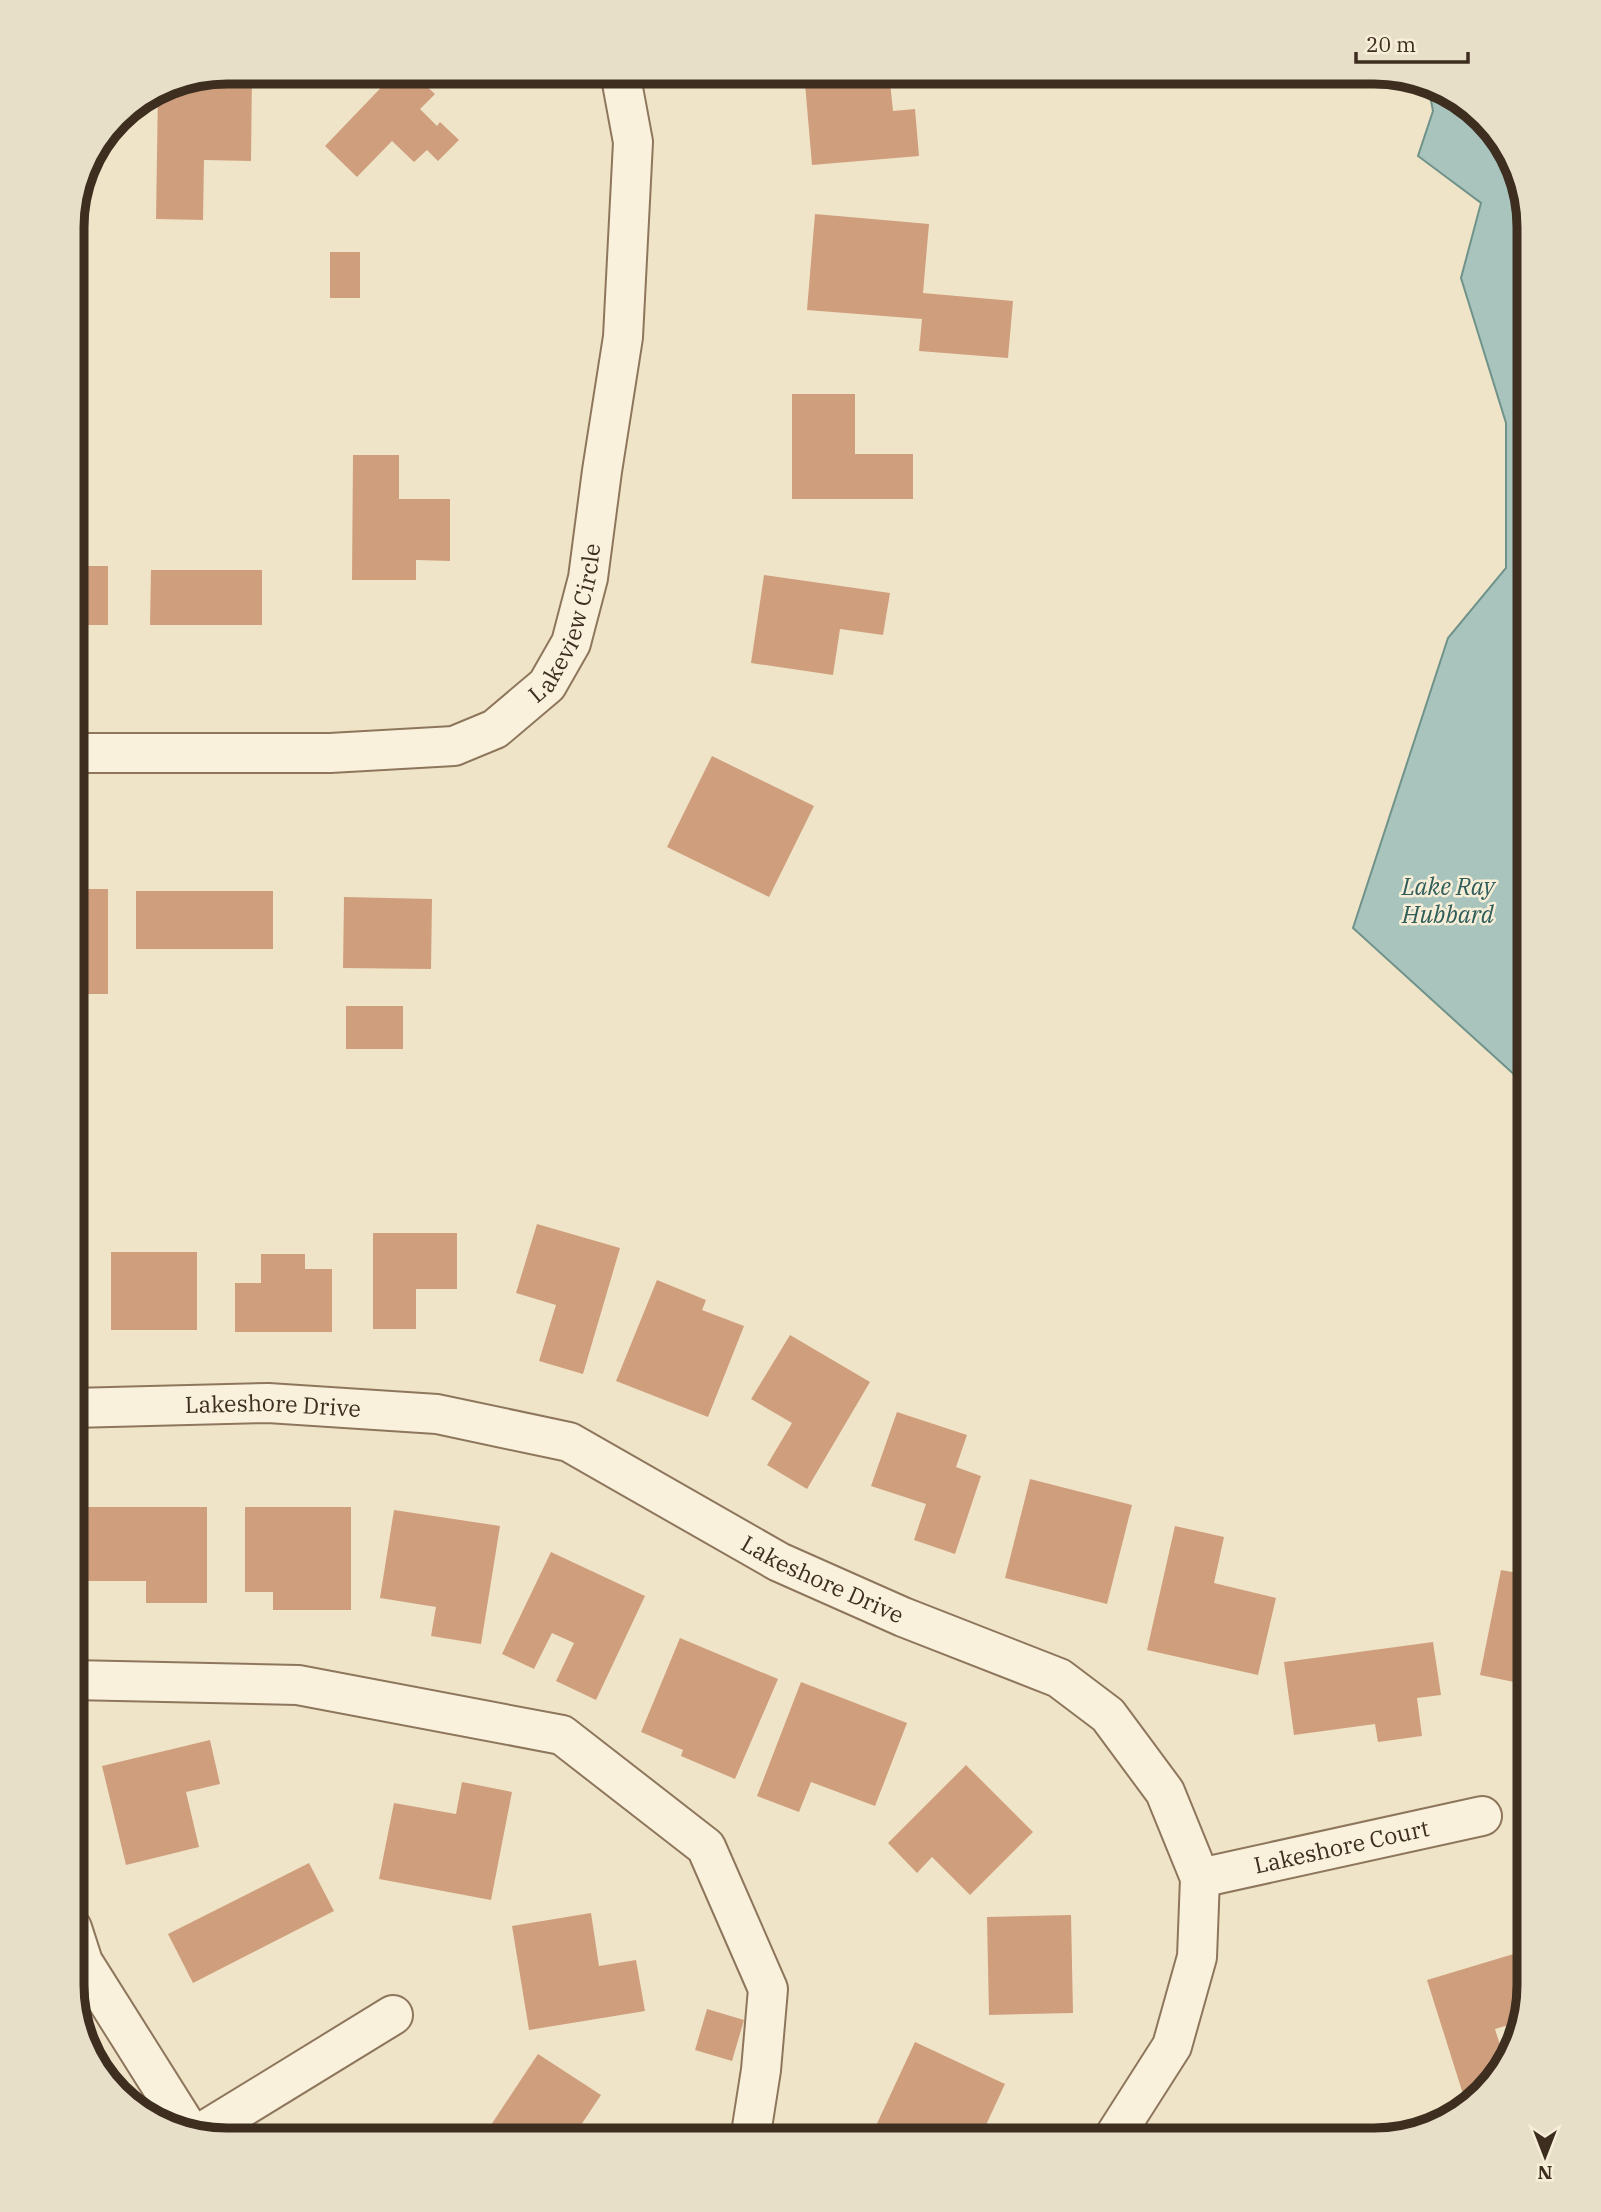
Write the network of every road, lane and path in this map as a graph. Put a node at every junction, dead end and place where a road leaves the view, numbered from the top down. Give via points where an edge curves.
1 (622, 84) edge
2 (84, 753) edge
3 (84, 1408) edge
4 (84, 1680) edge
5 (1482, 1816) dead end
6 (1200, 1878) junction
7 (84, 1964) edge
8 (393, 2015) dead end
9 (183, 2120) edge
10 (211, 2127) edge
11 (752, 2128) edge
12 (1120, 2128) edge

1 - 2 street, Lakeview Circle via 633,142 623,337 588,578 571,643 547,685 495,729 454,746 330,753
3 - 6 street, Lakeshore Drive via 268,1404 437,1414 569,1442 779,1562 1059,1678 1108,1715 1166,1792
4 - 11 street via 298,1685 562,1735 706,1847 768,1989
5 - 6 street, Lakeshore Court
6 - 12 street, Lakeshore Drive via 1197,1957 1172,2046
7 - 9 street
8 - 10 street

